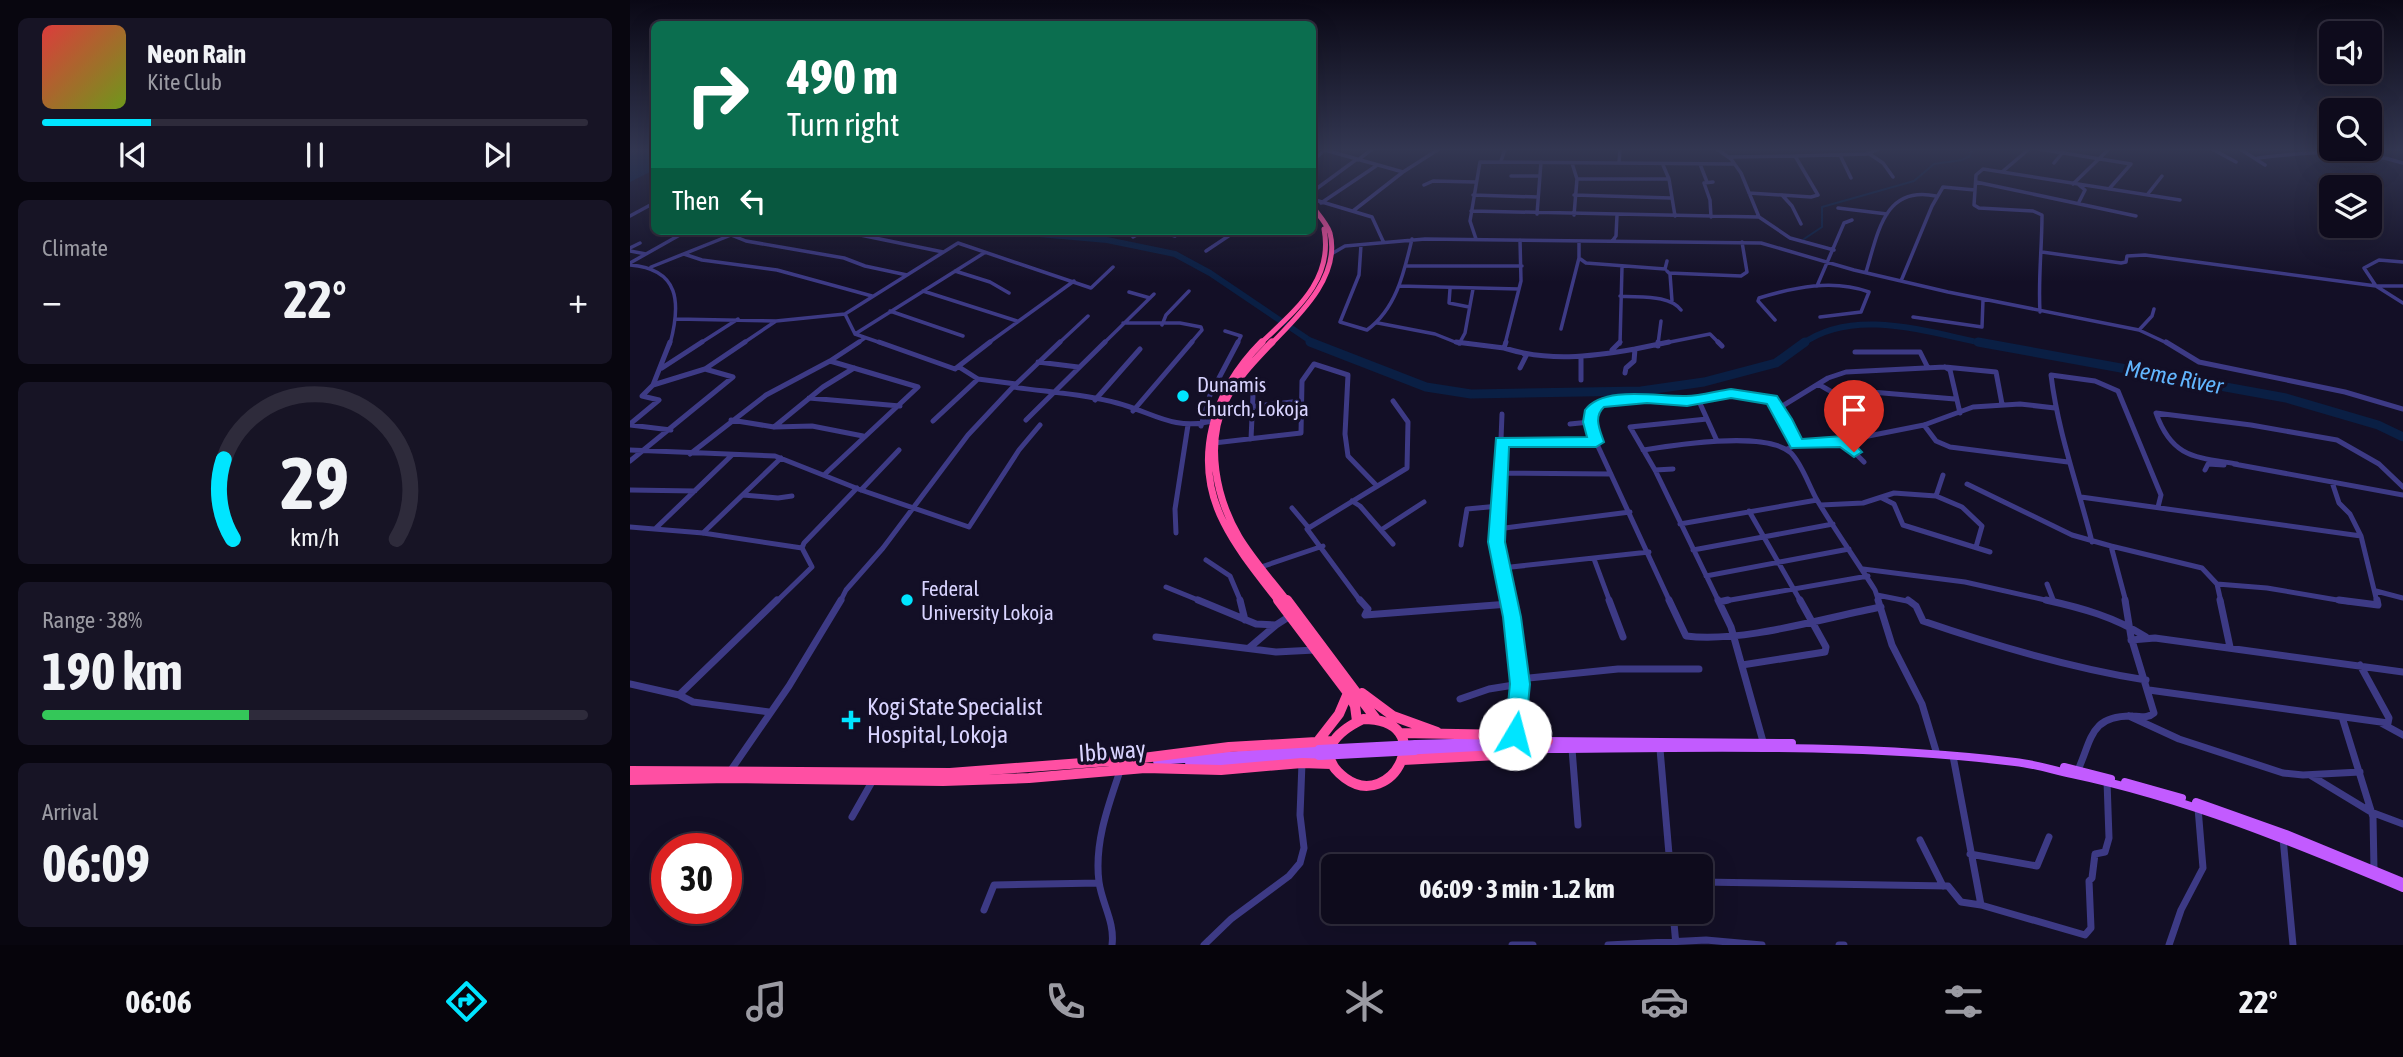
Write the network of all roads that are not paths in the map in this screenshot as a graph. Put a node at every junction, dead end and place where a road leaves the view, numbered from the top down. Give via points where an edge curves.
1 (1336, 193) edge
2 (1376, 193) edge
3 (1538, 193) edge
4 (1670, 193) edge
5 (1707, 193) edge
6 (1749, 193) edge
7 (1751, 193) edge
8 (1816, 193) edge
9 (1911, 193) edge
10 (1912, 193) edge
11 (1939, 193) edge
12 (1975, 193) edge
13 (2033, 193) edge
14 (2083, 193) edge
15 (2135, 193) edge
16 (1473, 195) joint
17 (1574, 195) joint
18 (1782, 195) junction
19 (2147, 195) joint
20 (1936, 196) junction
21 (1538, 197) junction
22 (1671, 198) junction
23 (2180, 200) dead end
24 (1316, 201) edge
25 (2079, 202) junction
26 (1321, 203) junction
27 (651, 205) edge
28 (1838, 208) dead end
29 (1316, 211) edge
30 (1353, 211) junction
31 (1471, 211) junction
32 (1537, 214) junction
33 (1887, 214) junction
34 (1574, 215) junction
35 (1617, 215) junction
36 (630, 216) edge
37 (1675, 216) junction
38 (2136, 216) dead end
39 (1711, 217) junction
40 (1759, 217) junction
41 (1316, 218) edge
42 (1852, 220) dead end
43 (1801, 224) dead end
44 (680, 235) edge
45 (860, 235) edge
46 (1137, 235) edge
47 (1172, 235) edge
48 (1231, 235) edge
49 (1175, 236) dead end
50 (1133, 237) dead end
51 (1412, 239) junction
52 (1476, 239) junction
53 (1520, 240) junction
54 (1612, 240) junction
55 (1383, 241) junction
56 (1579, 242) junction
57 (1742, 242) junction
58 (640, 243) dead end
59 (1361, 245) junction
60 (630, 250) edge
61 (1834, 250) junction
62 (1206, 251) dead end
63 (943, 252) junction
64 (2042, 252) junction
65 (984, 253) junction
66 (1333, 253) junction
67 (646, 254) junction
68 (684, 254) junction
69 (1579, 258) junction
70 (1667, 261) dead end
71 (1829, 262) junction
72 (2403, 262) edge
73 (630, 264) edge
74 (1405, 266) junction
75 (1522, 266) junction
76 (651, 267) junction
77 (1113, 267) dead end
78 (1622, 267) junction
79 (954, 271) junction
80 (1667, 271) junction
81 (1866, 271) junction
82 (907, 275) junction
83 (1074, 281) junction
84 (1901, 281) junction
85 (1399, 286) junction
86 (1816, 286) junction
87 (2376, 286) junction
88 (2403, 286) edge
89 (1450, 289) junction
90 (1473, 289) junction
91 (1519, 289) junction
92 (923, 291) junction
93 (1189, 291) dead end
94 (1129, 292) dead end
95 (1009, 293) dead end
96 (872, 296) junction
97 (1620, 296) junction
98 (1983, 300) junction
99 (1672, 301) junction
100 (2403, 303) edge
101 (1469, 307) junction
102 (1300, 308) junction
103 (2154, 309) dead end
104 (1681, 310) dead end
105 (890, 311) junction
106 (2040, 312) junction
107 (845, 314) junction
108 (1088, 316) dead end
109 (1820, 317) dead end
110 (1913, 317) dead end
111 (676, 319) junction
112 (738, 319) junction
113 (1775, 320) dead end
114 (776, 321) junction
115 (1017, 321) junction
116 (1661, 321) dead end
117 (1123, 323) junction
118 (1378, 323) junction
119 (1162, 325) junction
120 (1560, 329) dead end
121 (2139, 330) junction
122 (1225, 331) dead end
123 (855, 334) junction
124 (963, 335) dead end
125 (865, 337) junction
126 (1267, 342) junction
127 (1459, 344) junction
128 (1658, 346) junction
129 (1722, 346) dead end
130 (1504, 348) junction
131 (1140, 349) dead end
132 (1635, 349) junction
133 (1610, 352) junction
134 (1855, 352) dead end
135 (1524, 354) junction
136 (1581, 358) junction
137 (830, 361) junction
138 (1038, 362) junction
139 (959, 367) junction
140 (1078, 367) junction
141 (662, 368) junction
142 (854, 368) junction
143 (1520, 368) dead end
144 (1928, 368) junction
145 (1950, 368) junction
146 (705, 369) junction
147 (1625, 373) dead end
148 (978, 379) junction
149 (1581, 380) dead end
150 (1818, 384) junction
151 (653, 385) junction
152 (1014, 386) junction
153 (1054, 394) junction
154 (1253, 395) dead end
155 (809, 398) junction
156 (1698, 399) junction
157 (1955, 399) junction
158 (1095, 400) junction
159 (1301, 401) junction
160 (1393, 401) dead end
161 (2002, 404) junction
162 (900, 406) junction
163 (1252, 406) junction
164 (1779, 408) junction
165 (2055, 408) junction
166 (2403, 409) edge
167 (1222, 410) junction
168 (1133, 411) junction
169 (1960, 413) junction
170 (1502, 414) dead end
171 (1707, 419) junction
172 (731, 420) junction
173 (1026, 420) dead end
174 (933, 421) dead end
175 (1212, 421) junction
176 (1590, 422) junction
177 (630, 424) edge
178 (1570, 424) dead end
179 (1040, 425) dead end
180 (1188, 425) junction
181 (1924, 425) junction
182 (1200, 426) junction
183 (774, 427) junction
184 (671, 430) junction
185 (863, 436) junction
186 (1251, 439) junction
187 (1717, 441) junction
188 (1843, 441) junction
189 (1502, 442) junction
190 (1596, 442) junction
191 (1214, 443) junction
192 (1797, 445) junction
193 (1787, 449) junction
194 (630, 450) edge
195 (899, 450) dead end
196 (1643, 450) junction
197 (644, 451) junction
198 (690, 454) junction
199 (733, 454) junction
200 (781, 458) junction
201 (630, 461) edge
202 (1864, 462) dead end
203 (2068, 462) junction
204 (2237, 464) junction
205 (1673, 469) dead end
206 (1654, 470) junction
207 (2205, 470) dead end
208 (1500, 473) junction
209 (825, 474) junction
210 (1611, 474) junction
211 (1943, 475) dead end
212 (2332, 482) junction
213 (1967, 484) dead end
214 (1377, 486) junction
215 (2403, 487) edge
216 (859, 489) junction
217 (630, 490) edge
218 (695, 491) junction
219 (743, 495) junction
220 (2403, 495) edge
221 (792, 496) dead end
222 (1936, 496) junction
223 (2081, 497) junction
224 (1217, 498) junction
225 (1879, 498) junction
226 (1351, 500) junction
227 (1424, 502) dead end
228 (1819, 503) junction
229 (1499, 506) junction
230 (2158, 507) junction
231 (912, 508) junction
232 (1292, 508) dead end
233 (1749, 511) junction
234 (1630, 512) junction
235 (1680, 524) junction
236 (1833, 524) junction
237 (630, 527) edge
238 (1308, 527) junction
239 (656, 528) junction
240 (1497, 529) junction
241 (1381, 530) junction
242 (703, 533) junction
243 (1176, 533) dead end
244 (2361, 536) junction
245 (1763, 537) junction
246 (2092, 542) junction
247 (1393, 544) dead end
248 (1461, 545) dead end
249 (1323, 546) junction
250 (2111, 546) junction
251 (1976, 547) junction
252 (803, 548) junction
253 (1849, 549) junction
254 (1693, 550) junction
255 (1649, 552) junction
256 (1990, 552) dead end
257 (1594, 559) junction
258 (1206, 560) dead end
259 (1777, 562) junction
260 (1261, 568) junction
261 (1502, 568) junction
262 (1863, 569) junction
263 (1706, 576) junction
264 (1868, 576) junction
265 (2217, 583) junction
266 (2047, 584) dead end
267 (1166, 587) dead end
268 (1792, 589) junction
269 (2376, 592) junction
270 (1877, 595) junction
271 (2403, 598) edge
272 (2054, 601) junction
273 (1719, 602) junction
274 (1509, 604) junction
275 (1881, 607) junction
276 (1290, 616) junction
277 (1245, 620) junction
278 (1809, 620) junction
279 (1276, 625) junction
280 (2128, 625) junction
281 (1733, 634) junction
282 (1156, 637) dead end
283 (1623, 637) dead end
284 (2146, 637) junction
285 (2132, 640) junction
286 (2230, 647) junction
287 (1248, 649) junction
288 (1315, 650) junction
289 (1742, 664) junction
290 (2360, 665) junction
291 (1699, 669) dead end
292 (2403, 672) edge
293 (2146, 680) junction
294 (1520, 681) junction
295 (630, 684) edge
296 (2149, 690) junction
297 (1352, 691) junction
298 (679, 695) junction
299 (1460, 699) dead end
300 (769, 712) junction
301 (2125, 714) junction
302 (2342, 717) junction
303 (1376, 719) junction
304 (1390, 719) junction
305 (1357, 721) junction
306 (2381, 723) junction
307 (1401, 733) junction
308 (1515, 734) junction
309 (1452, 735) junction
310 (2403, 735) edge
311 (1333, 741) junction
312 (1763, 744) junction
313 (1546, 745) junction
314 (1319, 749) junction
315 (1572, 749) junction
316 (1660, 749) junction
317 (1936, 751) junction
318 (1953, 756) junction
319 (1403, 760) junction
320 (1302, 763) junction
321 (1331, 764) junction
322 (1145, 768) junction
323 (731, 770) junction
324 (1120, 770) junction
325 (2078, 770) junction
326 (630, 771) edge
327 (2360, 772) junction
328 (2309, 774) junction
329 (630, 780) edge
330 (873, 780) junction
331 (2107, 781) junction
332 (2198, 808) junction
333 (2371, 812) junction
334 (852, 817) dead end
335 (2403, 824) edge
336 (1577, 825) dead end
337 (2049, 837) dead end
338 (2283, 838) junction
339 (1920, 840) dead end
340 (1669, 854) edge
341 (1970, 854) junction
342 (2374, 869) junction
343 (1713, 882) edge
344 (2403, 882) edge
345 (1099, 883) junction
346 (1943, 886) junction
347 (2403, 888) edge
348 (1981, 905) junction
349 (984, 910) dead end
350 (1674, 924) edge
351 (1217, 940) edge
352 (1676, 943) edge
353 (1112, 945) edge
354 (1204, 945) edge
355 (1512, 945) edge
356 (1533, 945) edge
357 (1608, 945) edge
358 (1762, 945) edge
359 (2169, 945) edge
360 (2293, 945) edge

1 - 26 street
2 - 30 street
3 - 21 street
4 - 22 street
5 - 39 street
6 - 40 street
7 - 18 street
8 - 18 street
9 - 33 street
10 - 20 street
11 - 20 street
12 - 64 street via 1974,205 1979,208 2041,213
13 - 25 street
14 - 25 street
15 - 19 street
16 - 21 street
16 - 31 street
17 - 22 street
17 - 34 street
18 - 43 street
19 - 23 street
20 - 84 street
21 - 32 street
22 - 37 street
24 - 26 street
25 - 38 street
26 - 30 street
27 - 36 street
28 - 33 street
29 - 66 highway via 1326,222
30 - 55 street via 1374,218
31 - 32 street
31 - 52 street via 1470,226
32 - 34 street
33 - 81 street
34 - 35 street
35 - 37 street
35 - 54 street
37 - 39 street
39 - 40 street
40 - 61 street via 1790,238
41 - 102 highway via 1326,234 1327,257
42 - 61 street via 1844,223
44 - 67 street
45 - 63 street
46 - 50 street
47 - 49 street
48 - 62 street
51 - 52 street
51 - 55 street
51 - 74 street
52 - 53 street
53 - 56 street
53 - 75 street
54 - 56 street
54 - 57 street
55 - 59 street
56 - 69 street
57 - 71 street
57 - 80 street via 1747,272 1741,275
58 - 60 street
59 - 66 street
59 - 118 street via 1359,277 1340,323 1367,330
60 - 67 street
61 - 71 street
63 - 65 street via 960,243
63 - 82 street
64 - 87 street via 2121,263 2127,256 2146,255
64 - 106 street
65 - 79 street
65 - 83 street
66 - 102 highway via 1321,285
67 - 73 street
68 - 76 street
68 - 82 street via 730,235
68 - 96 street via 777,270
69 - 78 street
69 - 120 street
70 - 80 street
71 - 81 street
71 - 86 street
72 - 87 street via 2379,260 2364,268
73 - 76 street
74 - 75 street
74 - 85 street
75 - 91 street
76 - 111 street via 671,284
77 - 83 street via 1091,288
78 - 80 street
78 - 97 street
79 - 92 street
79 - 95 street
80 - 99 street
81 - 84 street
82 - 96 street
83 - 115 street
84 - 98 street
85 - 89 street
85 - 118 street
86 - 109 street via 1870,292 1861,312
86 - 113 street via 1759,298
87 - 88 street
87 - 100 street
89 - 90 street
89 - 101 street via 1448,303
90 - 91 street
90 - 101 street
91 - 130 street
92 - 105 street
92 - 115 street
93 - 119 street
94 - 117 street via 1152,296
96 - 107 street
97 - 99 street
97 - 133 street via 1620,344
98 - 106 street
98 - 110 street via 1982,327
99 - 104 street
101 - 127 street
102 - 126 highway
103 - 121 street
105 - 123 street
105 - 124 street
106 - 121 street
107 - 114 street
107 - 123 street
108 - 138 street
111 - 112 street
111 - 141 street
112 - 114 street
112 - 141 street
114 - 146 street
115 - 139 street
116 - 128 street
117 - 119 street
117 - 140 street
118 - 127 street via 1436,334
119 - 168 street via 1180,323 1202,330
121 - 166 street via 2199,362 2345,392
122 - 182 street via 1241,336 1210,395
123 - 125 street
125 - 137 street
125 - 139 street
126 - 167 highway via 1238,379
126 - 175 highway via 1233,377
127 - 130 street
128 - 129 street via 1710,334
128 - 132 street
130 - 135 street
131 - 158 street
132 - 133 street
132 - 147 street via 1634,361
133 - 136 street
134 - 144 street via 1920,352
135 - 136 street
135 - 143 street
136 - 149 street
137 - 142 street
137 - 172 street via 766,395
138 - 140 street
138 - 152 street
139 - 148 street
140 - 153 street
141 - 151 street
142 - 155 street
142 - 162 street via 918,387
144 - 145 street
144 - 150 street via 1846,372
145 - 157 street
145 - 161 street via 1996,372
146 - 151 street
146 - 184 street via 733,377
148 - 152 street
148 - 174 street
150 - 157 street via 1851,402 1871,392
150 - 164 street
151 - 177 street via 642,396 659,400
152 - 153 street
152 - 231 street via 968,435
153 - 158 street
153 - 173 street
154 - 163 street
155 - 162 street
155 - 183 street
156 - 164 street via 1731,393 1769,398
156 - 171 street
156 - 176 street via 1600,402 1592,410
157 - 169 street
158 - 168 street via 1118,403
159 - 163 street
159 - 186 street via 1301,433
159 - 214 street via 1302,381 1314,364 1348,375 1348,456
160 - 214 street via 1408,422 1409,465
161 - 165 street
161 - 169 street
162 - 185 street
163 - 167 street
163 - 186 street
164 - 192 street
165 - 203 street
165 - 230 street via 2051,375 2100,382 2118,391 2161,495
167 - 191 highway
168 - 180 street
169 - 181 street
170 - 189 street
171 - 187 street
171 - 196 street via 1630,427
172 - 183 street
172 - 198 street
175 - 182 street
175 - 224 highway via 1208,458
176 - 178 street
176 - 190 street
177 - 184 street
179 - 231 street via 969,527
180 - 182 street
180 - 243 street via 1175,509
181 - 188 street
181 - 203 street via 1936,441 1950,447
183 - 185 street via 812,426
184 - 197 street
185 - 209 street
186 - 191 street
187 - 193 street via 1767,443
187 - 196 street
188 - 192 street
188 - 202 street
189 - 190 street
189 - 208 street
190 - 210 street
191 - 224 highway
192 - 193 street
193 - 228 street
194 - 197 street
195 - 216 street
196 - 206 street
197 - 198 street
197 - 201 street
198 - 199 street
199 - 200 street
199 - 218 street
200 - 209 street
200 - 219 street
203 - 223 street
204 - 207 street via 2208,464
204 - 212 street
204 - 215 street via 2192,456 2171,446 2156,413 2337,440 2379,464
205 - 206 street
206 - 235 street
208 - 210 street
208 - 229 street
209 - 216 street
210 - 234 street
211 - 222 street
212 - 220 street
212 - 244 street via 2339,503
213 - 246 street
214 - 226 street
216 - 231 street
216 - 252 street
217 - 218 street
218 - 239 street
219 - 221 street
219 - 242 street
222 - 225 street via 1894,493
222 - 251 street via 1962,507 1982,526
223 - 230 street
223 - 246 street
224 - 260 highway
224 - 276 highway via 1234,541
225 - 228 street via 1863,503
225 - 251 street via 1892,501 1903,525
226 - 238 street
226 - 241 street
227 - 241 street
228 - 233 street
228 - 236 street
229 - 240 street
229 - 248 street via 1467,509
230 - 244 street
231 - 300 street via 846,590
232 - 238 street
233 - 235 street
233 - 245 street
234 - 240 street
234 - 255 street
235 - 254 street
236 - 245 street
236 - 253 street
237 - 239 street
238 - 249 street
239 - 242 street
240 - 261 street
241 - 247 street
242 - 252 street
244 - 269 street
245 - 254 street
245 - 259 street
246 - 250 street
249 - 260 street
249 - 274 street via 1368,609 1365,615
250 - 265 street via 2202,568
250 - 280 street
251 - 256 street
252 - 298 street via 812,567
253 - 259 street
253 - 262 street
254 - 263 street
255 - 257 street
255 - 281 street via 1686,636
257 - 261 street
257 - 283 street
258 - 277 street via 1234,580
259 - 263 street
259 - 268 street
260 - 297 highway
261 - 274 street
262 - 264 street
262 - 272 street via 1965,582
263 - 273 street
264 - 268 street
264 - 270 street
265 - 269 street via 2372,606 2378,605
265 - 286 street
266 - 272 street
267 - 277 street
268 - 273 street
268 - 278 street
269 - 271 street
270 - 275 street
270 - 293 street via 1913,601 1923,621 1997,646 2094,673
272 - 280 street
273 - 281 street
274 - 294 street
275 - 278 street
275 - 317 street via 1892,645 1922,704
276 - 279 street
276 - 288 highway
277 - 279 street
278 - 281 street
278 - 289 street via 1825,652
279 - 287 street
280 - 284 street
280 - 285 street
281 - 289 street
282 - 287 street
284 - 285 street
284 - 286 street
285 - 293 street
286 - 290 street
287 - 288 street
288 - 297 highway
289 - 312 street
290 - 292 street
290 - 306 street via 2389,718 2388,723
291 - 294 street via 1618,669
293 - 296 street
294 - 299 street
294 - 308 street
295 - 298 street
296 - 301 street via 2153,716
296 - 302 street
297 - 303 highway
297 - 304 highway
297 - 305 highway
297 - 314 highway
298 - 300 street via 693,702
300 - 323 street
301 - 325 street via 2098,727
301 - 328 street via 2247,762 2283,773
302 - 306 street
302 - 327 street
303 - 304 highway
303 - 305 highway
304 - 307 highway
304 - 309 highway
305 - 311 highway
306 - 310 street
307 - 309 highway
307 - 319 highway
308 - 309 highway
308 - 313 highway
311 - 314 highway
311 - 321 highway
312 - 313 main road
312 - 316 main road
312 - 317 main road
312 - 318 main road
313 - 314 main road, bridge
313 - 315 main road
313 - 319 highway via 1516,754
314 - 322 main road
314 - 323 highway via 1229,747 1135,759 940,773
315 - 316 main road
315 - 336 street
316 - 340 street
317 - 325 main road
318 - 331 main road via 2017,762
318 - 341 street
319 - 321 highway via 1391,775 1366,785 1347,781
320 - 321 highway, Ibb way
320 - 322 highway, Ibb way via 1221,770
320 - 351 street via 1304,848 1300,863 1231,919
322 - 324 highway, Ibb way
323 - 326 highway
324 - 330 highway, Ibb way via 1029,778
324 - 345 street via 1105,822
325 - 342 main road via 2225,812
327 - 328 street
327 - 333 street
328 - 333 street
329 - 330 highway, Ibb way
330 - 334 street
331 - 332 main road
331 - 348 street via 2109,838 2105,852 2095,854 2089,881 2089,932
332 - 338 main road
332 - 359 street via 2203,869
333 - 335 street
333 - 342 street
337 - 341 street via 2036,866
338 - 347 main road
338 - 360 street
339 - 346 street
341 - 348 street
342 - 344 main road
343 - 346 street
345 - 349 street via 994,885
345 - 353 street
346 - 348 street via 1961,902
350 - 352 street
351 - 354 street
352 - 357 street
352 - 358 street via 1717,940
355 - 356 street

